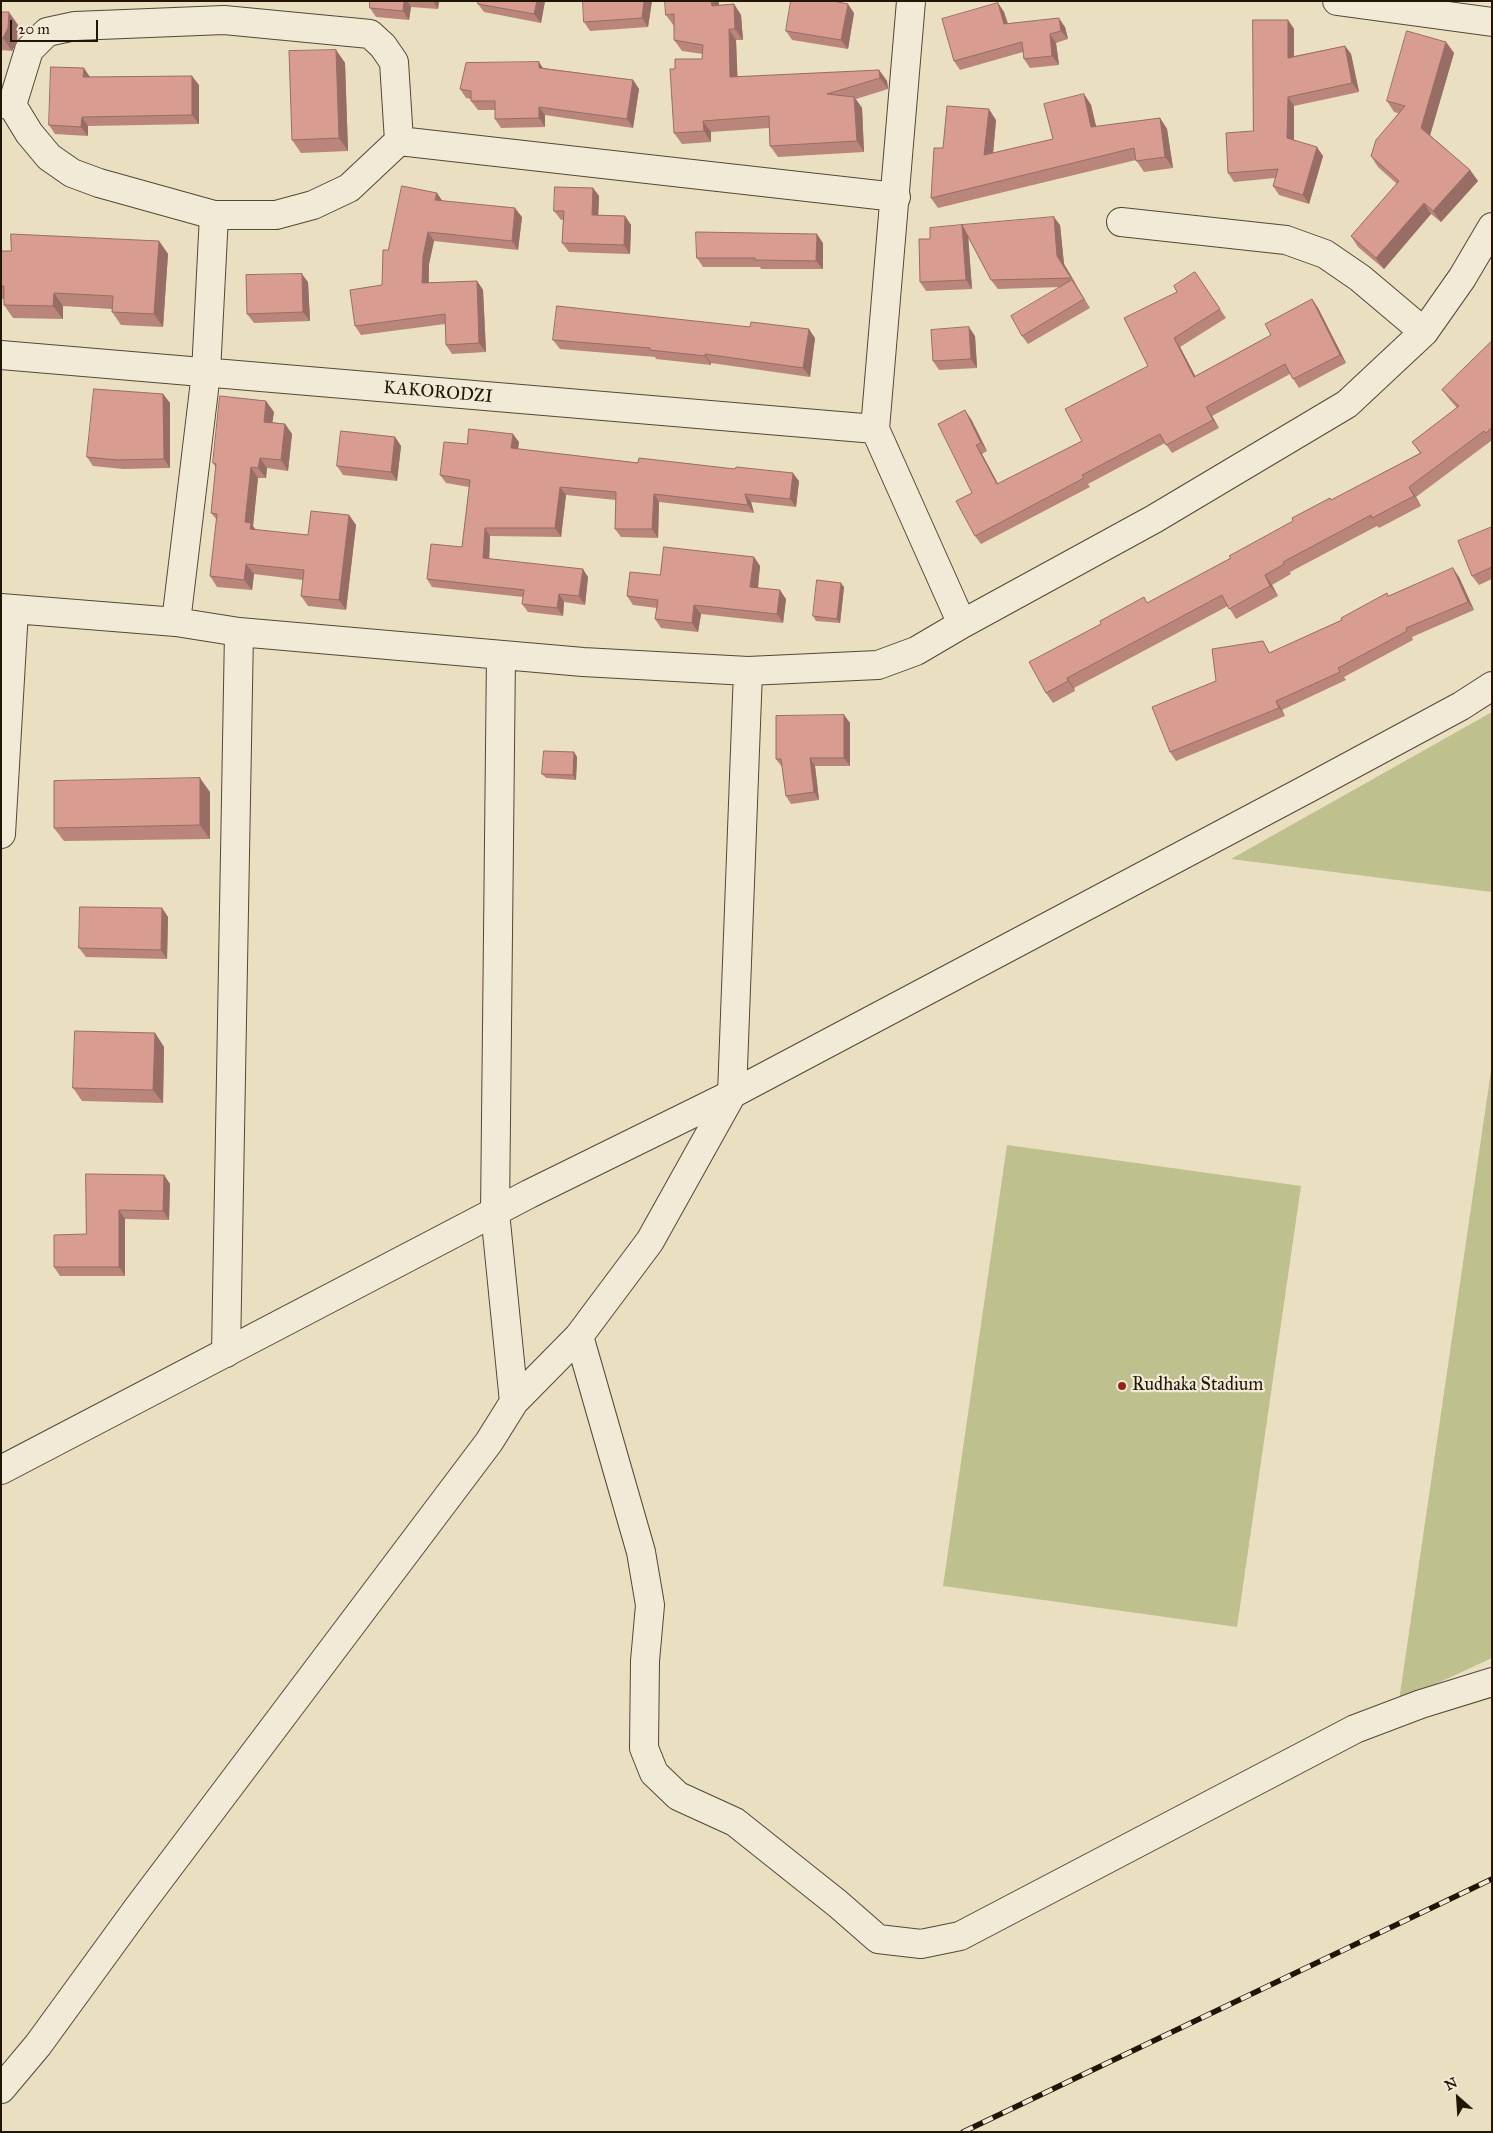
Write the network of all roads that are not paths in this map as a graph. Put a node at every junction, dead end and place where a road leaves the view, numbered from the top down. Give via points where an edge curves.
1 (911, 1) edge
2 (1337, 1) edge
3 (225, 11) edge
4 (1492, 22) edge
5 (6, 104) edge
6 (399, 141) junction
7 (896, 197) junction
8 (214, 215) junction
9 (1121, 222) dead end
10 (1492, 227) edge
11 (1424, 332) junction
12 (1, 355) edge
13 (206, 373) junction
14 (876, 429) junction
15 (8, 609) edge
16 (176, 622) junction
17 (962, 624) junction
18 (239, 632) junction
19 (501, 656) junction
20 (748, 671) junction
21 (1492, 686) edge
22 (1, 834) edge
23 (732, 1094) junction
24 (496, 1212) junction
25 (579, 1336) junction
26 (226, 1353) junction
27 (514, 1402) junction
28 (1, 1470) edge
29 (1492, 1682) edge
30 (1, 2089) edge

1 - 7 street
2 - 4 street
3 - 5 street via 75,26 46,32 29,50
3 - 6 street via 370,34 394,62
5 - 8 street via 49,157 72,173
6 - 7 street
6 - 8 street via 349,188 313,205 276,215
7 - 14 street
8 - 13 street
9 - 11 street via 1286,240 1325,254 1360,278
10 - 11 street via 1462,278
11 - 17 street via 1347,404 1154,519
12 - 13 street, KAKORODZI
13 - 14 street, KAKORODZI
13 - 16 street
14 - 17 street
15 - 16 street
15 - 22 street
16 - 18 street
17 - 20 street via 916,651 878,666
18 - 19 street
18 - 26 street
19 - 20 street
19 - 24 street
20 - 23 street
21 - 23 street via 1333,775
23 - 24 street
23 - 25 street via 650,1241
24 - 26 street
24 - 27 street
25 - 27 street
25 - 29 street via 641,1552 650,1605 645,1661 644,1748 654,1773 678,1796 735,1822 878,1939 921,1944 960,1936 1355,1729
26 - 28 street
27 - 30 street via 489,1442 148,1893 38,2045

